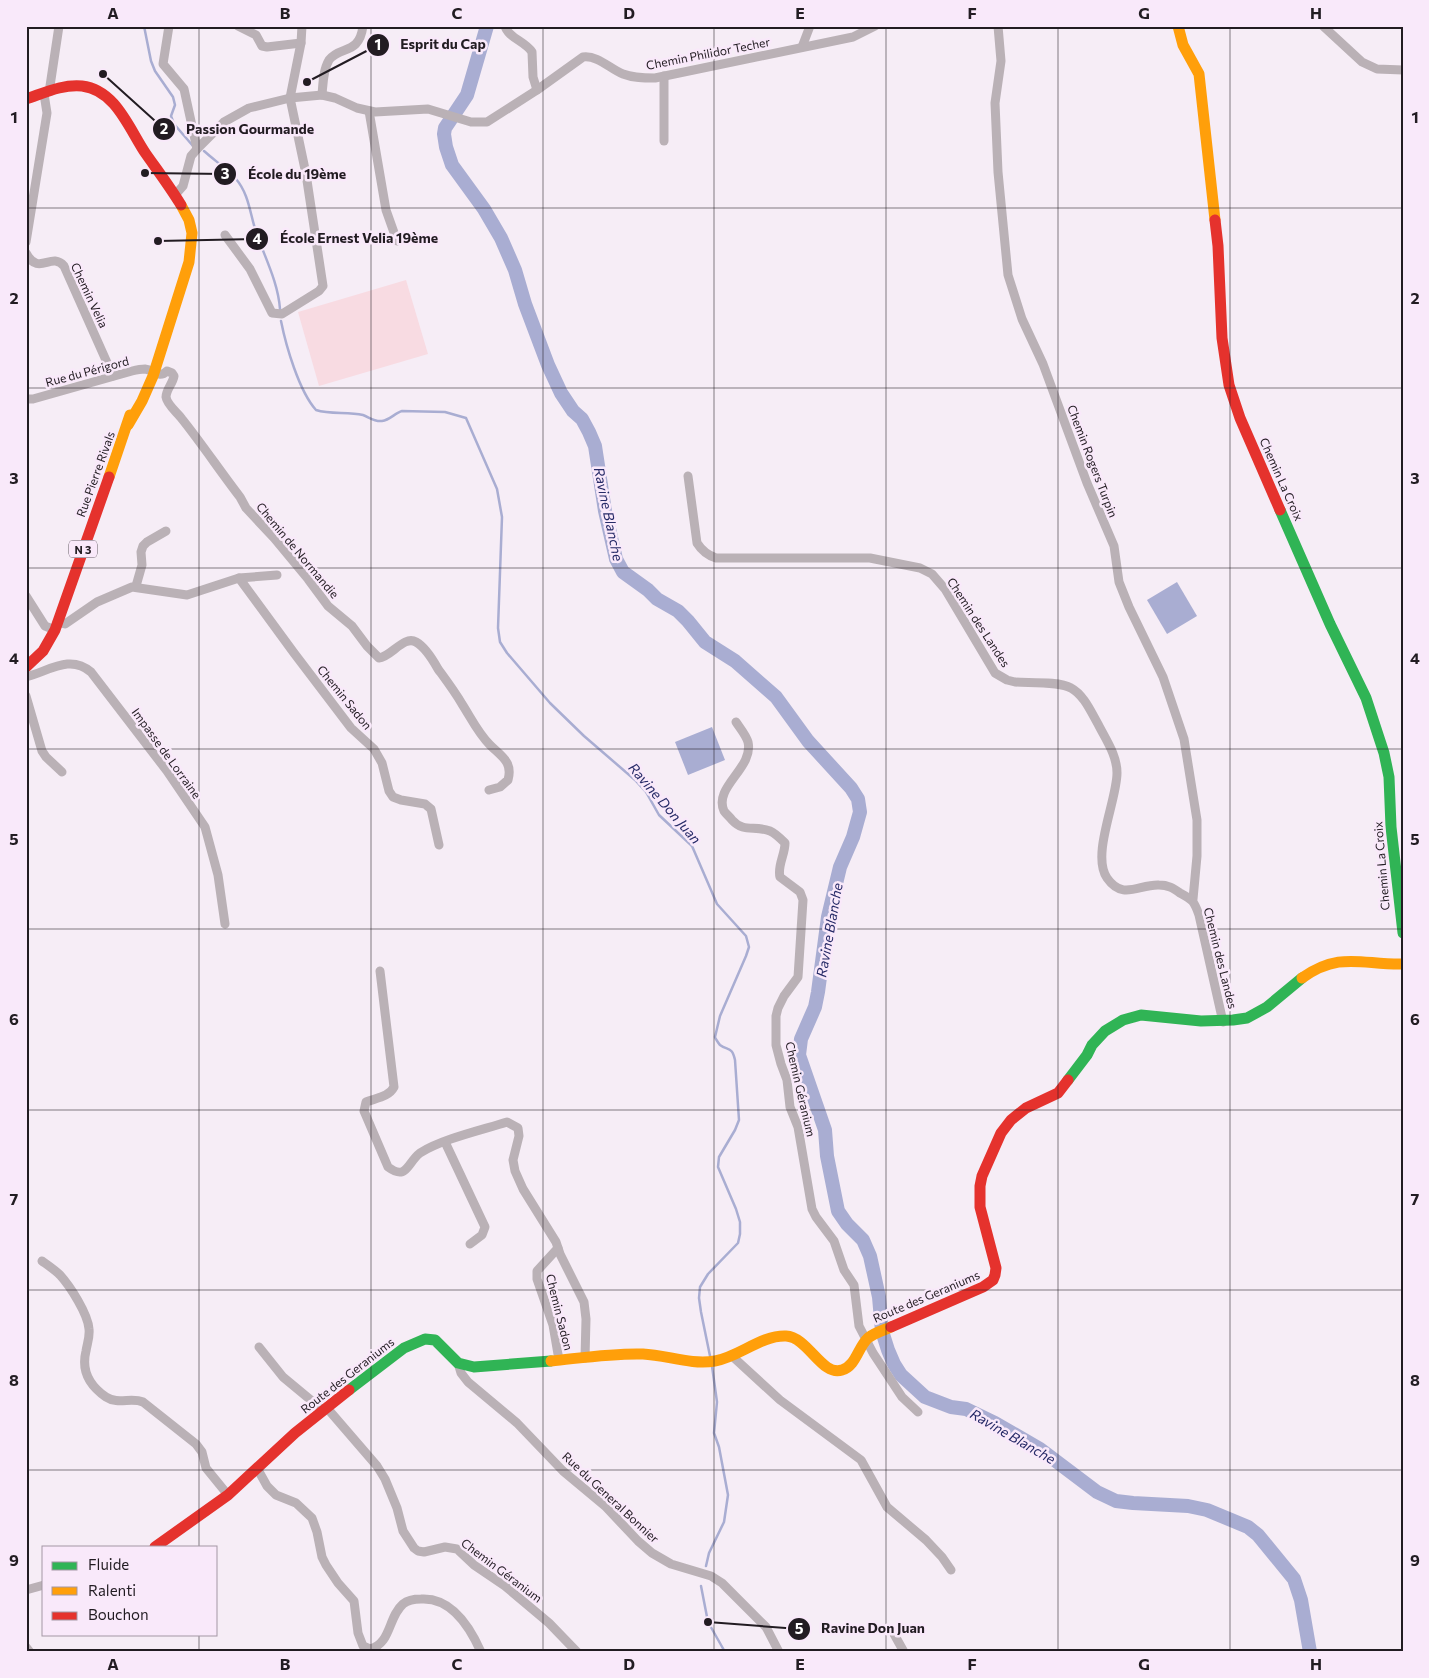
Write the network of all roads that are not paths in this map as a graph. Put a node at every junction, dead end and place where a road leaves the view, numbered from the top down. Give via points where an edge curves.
1 (59, 26) edge
2 (169, 26) edge
3 (238, 26) edge
4 (302, 26) edge
5 (363, 26) edge
6 (505, 26) edge
7 (810, 26) edge
8 (875, 26) edge
9 (998, 26) edge
10 (1178, 26) edge
11 (1323, 26) edge
12 (301, 43) junction
13 (802, 47) junction
14 (1403, 70) edge
15 (664, 76) junction
16 (537, 90) junction
17 (48, 92) junction
18 (322, 95) junction
19 (290, 98) junction
20 (26, 99) edge
21 (369, 111) junction
22 (664, 141) dead end
23 (198, 148) junction
24 (175, 195) junction
25 (225, 235) dead end
26 (397, 241) dead end
27 (26, 242) edge
28 (26, 253) edge
29 (168, 328) junction
30 (167, 370) junction
31 (151, 372) junction
32 (113, 376) junction
33 (26, 399) edge
34 (688, 476) dead end
35 (166, 531) dead end
36 (277, 575) dead end
37 (239, 578) junction
38 (136, 586) junction
39 (26, 596) edge
40 (56, 626) junction
41 (26, 667) edge
42 (26, 677) edge
43 (26, 696) edge
44 (736, 722) dead end
45 (62, 772) dead end
46 (489, 790) dead end
47 (440, 845) dead end
48 (1193, 899) junction
49 (226, 924) dead end
50 (1403, 933) edge
51 (1403, 964) edge
52 (380, 972) dead end
53 (1223, 1022) junction
54 (446, 1142) junction
55 (470, 1244) dead end
56 (558, 1248) junction
57 (42, 1261) dead end
58 (866, 1338) junction
59 (258, 1347) dead end
60 (732, 1356) junction
61 (585, 1358) junction
62 (559, 1360) junction
63 (458, 1363) junction
64 (326, 1410) junction
65 (918, 1412) dead end
66 (257, 1468) junction
67 (228, 1494) junction
68 (156, 1546) edge
69 (951, 1570) dead end
70 (42, 1586) edge
71 (26, 1590) edge
72 (894, 1634) dead end
73 (26, 1647) edge
74 (30, 1652) edge
75 (481, 1652) edge
76 (577, 1652) edge
77 (779, 1652) edge
78 (904, 1652) edge

1 - 17 street
2 - 23 street via 163,64 184,89
3 - 12 street via 256,35 262,46
4 - 12 street
5 - 18 street via 355,45 333,56 328,63
6 - 16 street via 507,32 532,52
7 - 13 street
8 - 13 street, Chemin Philidor Techer via 853,37
9 - 48 street, Chemin Rogers Turpin via 1001,61 995,103 1008,274 1022,319 1043,364 1114,546 1119,582 1163,677 1184,739 1197,820 1198,856
10 - 50 street, Chemin La Croix via 1184,49 1199,74 1229,385 1240,418 1330,624 1366,698 1384,753
11 - 14 street via 1362,62 1377,69
12 - 19 street
13 - 15 street, Chemin Philidor Techer
15 - 16 street, Chemin Philidor Techer via 632,77 586,56 572,62
15 - 22 street
16 - 21 street, Chemin Philidor Techer via 487,122 472,122 428,109
17 - 20 street, Rue Pierre Rivals / N 3
17 - 24 street, Rue Pierre Rivals / N 3 via 82,85 100,91 113,103
17 - 27 street
18 - 19 street, Chemin Philidor Techer
18 - 21 street, Chemin Philidor Techer
19 - 23 street, Chemin Philidor Techer via 248,108 232,116
19 - 25 street via 306,174 323,286 282,314 272,313 250,269
21 - 26 street via 386,210
23 - 24 street, Chemin Philidor Techer via 189,162 183,186
24 - 29 street, Rue Pierre Rivals / N 3 via 189,221 192,241 185,277
28 - 32 street, Chemin Velia via 35,264 56,261 64,266
29 - 30 street
29 - 31 street, Rue Pierre Rivals / N 3 via 164,331
30 - 31 street via 158,375
30 - 46 street, Chemin de Normandie via 174,376 167,392 168,403 246,508 328,606 352,626 379,658 413,640 433,661 486,741 508,763 508,780
31 - 32 street, Rue du Périgord via 132,371
31 - 40 street, Rue Pierre Rivals / N 3 via 111,468
32 - 33 street, Rue du Périgord via 33,400
34 - 48 street, Chemin des Landes via 697,543 708,556 870,558 920,568 932,574 945,589 995,673 1007,680 1065,685 1075,691 1085,702 1116,761 1116,786 1102,859 1106,875 1120,889 1136,890 1158,885 1171,887
35 - 38 street via 143,546
36 - 37 street
37 - 38 street via 187,596
37 - 47 street, Chemin Sadon via 351,728 374,749 393,797 426,804 431,809
38 - 40 street via 97,602 65,624
39 - 40 street via 45,626
40 - 41 street, Rue Pierre Rivals / N 3 via 43,651
42 - 49 street, Impasse de Lorraine via 74,663 91,672 167,771 204,827 218,875
43 - 45 street via 42,751
44 - 58 street, Chemin Géranium via 748,741 748,752 744,764 724,792 724,811 738,827 770,831 785,842 785,853 778,871 780,877 800,892 803,900 798,977 778,1008 776,1045 787,1080 790,1107 798,1127 812,1209 834,1241 844,1270 854,1285 859,1326
48 - 53 street, Chemin des Landes
51 - 53 street, Route des Geraniums via 1332,962 1308,974 1259,1013 1242,1020
52 - 54 street, Chemin Sadon via 394,1087 387,1095 366,1102 364,1111 388,1167 395,1172 402,1172 421,1153
53 - 58 street, Route des Geraniums via 1141,1016 1122,1020 1105,1031 1058,1093 1026,1108 1001,1133 980,1186 980,1207 996,1263 994,1281
54 - 55 street via 485,1227 482,1235
54 - 56 street, Chemin Sadon via 507,1122 518,1128 512,1160 515,1171
56 - 61 street, Chemin Sadon via 584,1302
56 - 62 street, Chemin Sadon via 537,1271 537,1279 553,1326
57 - 67 street via 64,1280 88,1321 84,1363 89,1380 111,1399 143,1402 198,1446 206,1468
58 - 60 street, Route des Geraniums via 851,1364 838,1371 826,1367 793,1336 776,1337
58 - 65 street, Chemin Géranium via 897,1389
59 - 64 street, Chemin Géranium via 283,1377
60 - 61 street, Route des Geraniums via 700,1363 652,1354
60 - 69 street via 780,1400 861,1460 887,1507 926,1540
61 - 62 street, Route des Geraniums
62 - 63 street, Route des Geraniums via 474,1367
63 - 64 street, Route des Geraniums via 435,1340 423,1339 399,1351
63 - 77 street, Rue du General Bonnier via 468,1382 517,1423 638,1541 661,1559 711,1576 725,1585 766,1628
64 - 66 street, Route des Geraniums
64 - 76 street, Chemin Géranium via 377,1466 397,1508 403,1531 414,1548 424,1552 445,1547 458,1549 549,1623
66 - 67 street, Route des Geraniums
66 - 75 street via 276,1495 296,1503 312,1518 326,1565 354,1601 363,1646 370,1649 380,1645 404,1603 424,1598 444,1603 459,1615 473,1633
67 - 68 street, Route des Geraniums
70 - 71 street
72 - 78 street
73 - 74 street

